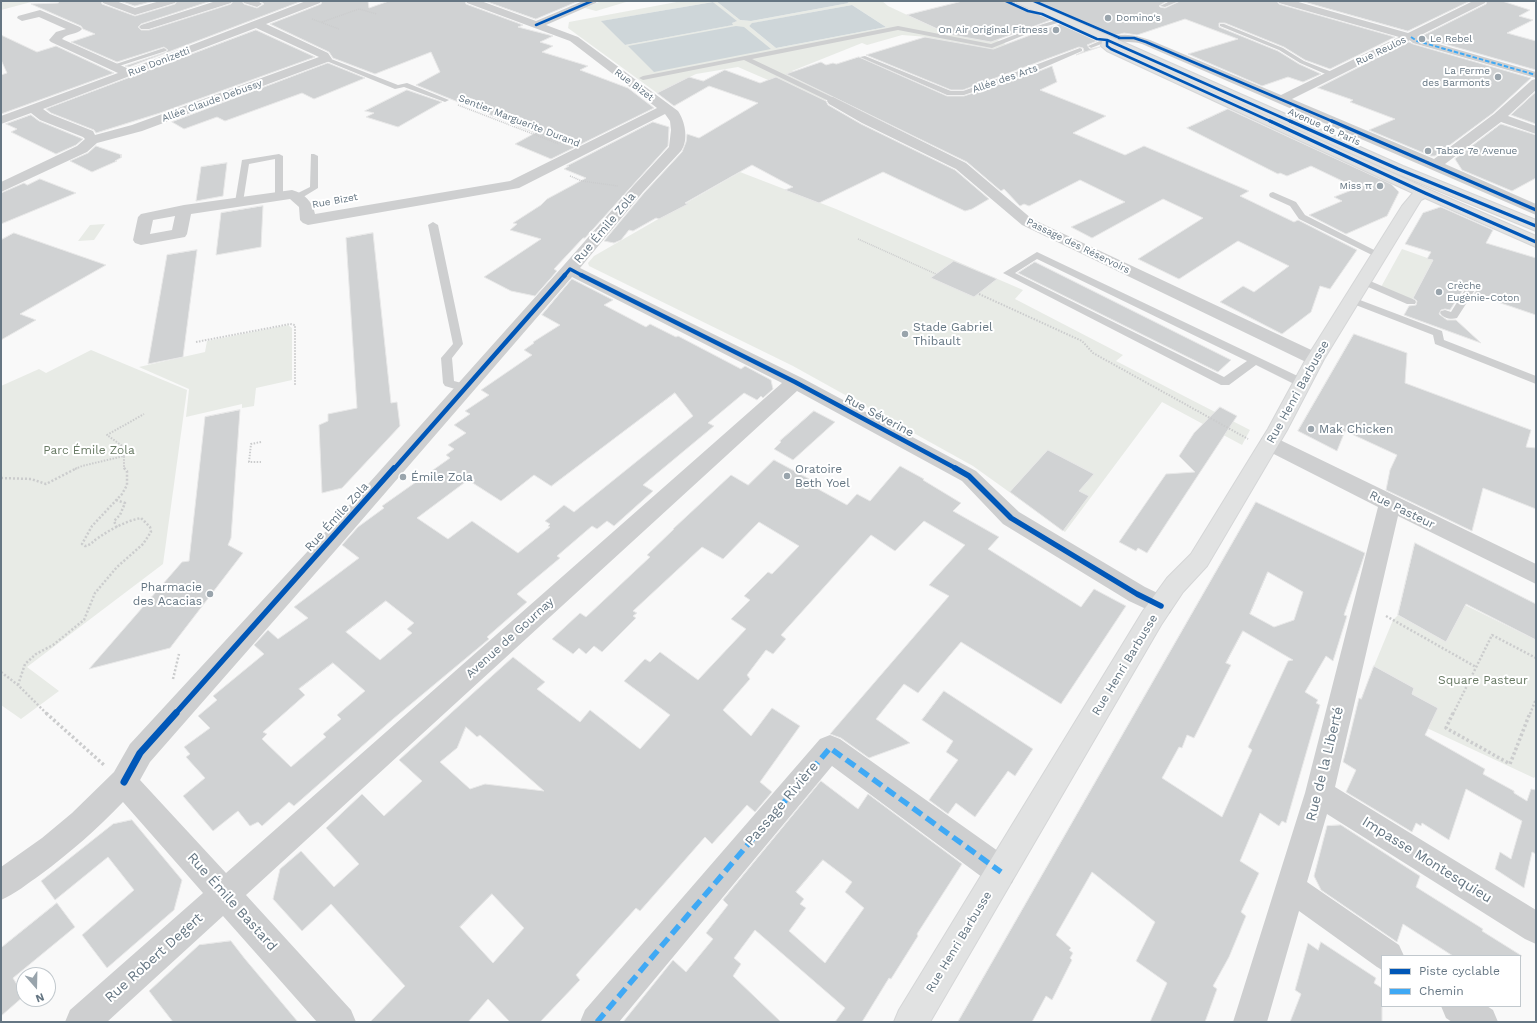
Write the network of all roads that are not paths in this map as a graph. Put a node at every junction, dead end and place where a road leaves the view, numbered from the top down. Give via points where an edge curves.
1 (107, 1) edge
2 (171, 1) edge
3 (227, 1) edge
4 (316, 1) edge
5 (471, 1) edge
6 (592, 1) edge
7 (1021, 1) edge
8 (1034, 1) edge
9 (1176, 1) edge
10 (1283, 1) edge
11 (1481, 1) edge
12 (1324, 4) dead end
13 (1163, 6) dead end
14 (1312, 9) junction
15 (22, 18) dead end
16 (1063, 20) junction
17 (257, 24) junction
18 (536, 25) junction
19 (1222, 25) dead end
20 (145, 27) dead end
21 (1411, 37) junction
22 (1113, 39) junction
23 (1091, 46) dead end
24 (164, 50) dead end
25 (1080, 50) dead end
26 (325, 57) junction
27 (863, 57) dead end
28 (745, 58) junction
29 (114, 66) junction
30 (129, 73) junction
31 (1332, 74) junction
32 (1536, 75) edge
33 (642, 78) dead end
34 (1536, 83) edge
35 (445, 100) road end
36 (1280, 100) junction
37 (833, 101) joint
38 (34, 109) junction
39 (666, 109) junction
40 (1499, 116) junction
41 (1, 120) edge
42 (677, 121) joint
43 (1536, 130) edge
44 (92, 140) junction
45 (314, 156) dead end
46 (1435, 165) junction
47 (533, 176) junction
48 (1, 188) edge
49 (396, 191) dead end
50 (1425, 193) junction
51 (1273, 195) dead end
52 (279, 196) junction
53 (239, 202) junction
54 (308, 202) junction
55 (184, 210) dead end
56 (1536, 210) edge
57 (1536, 220) edge
58 (433, 225) dead end
59 (1536, 226) edge
60 (1536, 242) edge
61 (1379, 255) junction
62 (570, 269) junction
63 (1363, 281) junction
64 (1473, 285) dead end
65 (1352, 300) junction
66 (1411, 302) dead end
67 (1445, 313) dead end
68 (1315, 359) junction
69 (1255, 362) junction
70 (1536, 380) edge
71 (795, 382) junction
72 (1302, 383) junction
73 (465, 388) junction
74 (1268, 446) junction
75 (1390, 503) junction
76 (1536, 575) edge
77 (1161, 606) junction
78 (124, 782) junction
79 (1318, 793) junction
80 (1001, 872) junction
81 (1, 885) edge
82 (1290, 889) junction
83 (226, 894) junction
84 (1536, 928) edge
85 (1387, 955) edge
86 (1459, 1007) edge
87 (82, 1022) edge
88 (340, 1022) edge
89 (597, 1022) edge
90 (910, 1022) edge
91 (1250, 1022) edge
92 (1481, 1022) edge

1 - 2 street via 134,12
3 - 20 street
4 - 17 street, Rue Donizetti
5 - 18 street, Rue Bizet
6 - 18 street
7 - 16 main road, Avenue de Paris
8 - 22 main road, Avenue de Paris
9 - 13 lane
10 - 14 street
11 - 21 street, Rue Reulos
12 - 14 street
14 - 21 street
15 - 29 street via 40,13 76,29 60,34 55,40
16 - 22 main road, Avenue de Paris
16 - 28 lane via 992,46 898,28
17 - 26 street
17 - 30 street, Rue Donizetti
18 - 39 street, Rue Bizet via 574,39
19 - 31 lane via 1281,49 1302,62
21 - 31 street, Rue Reulos
21 - 32 street
22 - 23 lane
22 - 36 street, Avenue de Paris via 1136,38
22 - 50 main road, Avenue de Paris via 1107,46 1111,49
22 - 57 main road, Avenue de Paris
22 - 59 main road, Avenue de Paris via 1398,169
24 - 29 lane
25 - 27 lane, Allée des Arts via 1034,70 964,93 950,93
26 - 35 lane via 398,87 404,85
26 - 44 street, Allée Claude Debussy via 137,128
28 - 33 lane
28 - 37 lane
29 - 30 street
30 - 38 street, Rue Donizetti
31 - 36 street, Rue Reulos
34 - 40 street
36 - 46 street, Avenue de Paris
37 - 68 street, Passage des Réservoirs via 961,166 1027,222
38 - 41 street, Rue Donizetti
38 - 44 street via 45,117 88,134
39 - 42 street, Rue Bizet
39 - 47 street, Rue Bizet
40 - 43 street
40 - 46 street
42 - 62 street, Rue Émile Zola via 676,148
44 - 48 street via 82,149
45 - 54 lane via 314,188
46 - 56 street, Avenue de Paris
47 - 49 street via 519,170
47 - 54 street, Rue Bizet via 514,184 308,220
50 - 60 main road, Avenue de Paris
50 - 61 main road, Rue Henri Barbusse via 1416,197
51 - 61 lane via 1293,204 1302,216
52 - 53 street
52 - 53 lane via 279,156 245,162
52 - 54 street via 292,194
53 - 55 street
58 - 73 lane via 458,344 446,358 449,384
61 - 63 main road, Rue Henri Barbusse
62 - 71 street, Rue Séverine
62 - 73 street, Rue Émile Zola
63 - 65 main road, Rue Henri Barbusse
63 - 66 lane
64 - 67 lane via 1453,316
65 - 68 main road, Rue Henri Barbusse
65 - 70 lane via 1438,333 1439,342
68 - 72 main road, Rue Henri Barbusse
69 - 69 lane via 1037,255 1008,273 1225,382
69 - 72 lane
71 - 77 street, Rue Séverine via 969,476 1011,518
71 - 83 street, Avenue de Gournay
72 - 74 main road, Rue Henri Barbusse
73 - 78 street, Rue Émile Zola via 140,753
74 - 75 street, Rue Pasteur
74 - 77 main road, Rue Henri Barbusse via 1199,560 1175,585
75 - 76 street, Rue Pasteur
75 - 79 street, Rue de la Liberté
77 - 80 main road, Rue Henri Barbusse
78 - 81 street, Rue Émile Zola via 82,823
78 - 83 street, Rue Émile Bastard
79 - 82 street, Rue de la Liberté
79 - 84 street, Impasse Montesquieu
80 - 89 street, Passage Rivière via 830,748
80 - 90 main road, Rue Henri Barbusse
82 - 85 street
82 - 91 street, Rue de la Liberté
83 - 87 street, Rue Robert Degert
83 - 88 street, Rue Émile Bastard
86 - 92 street

